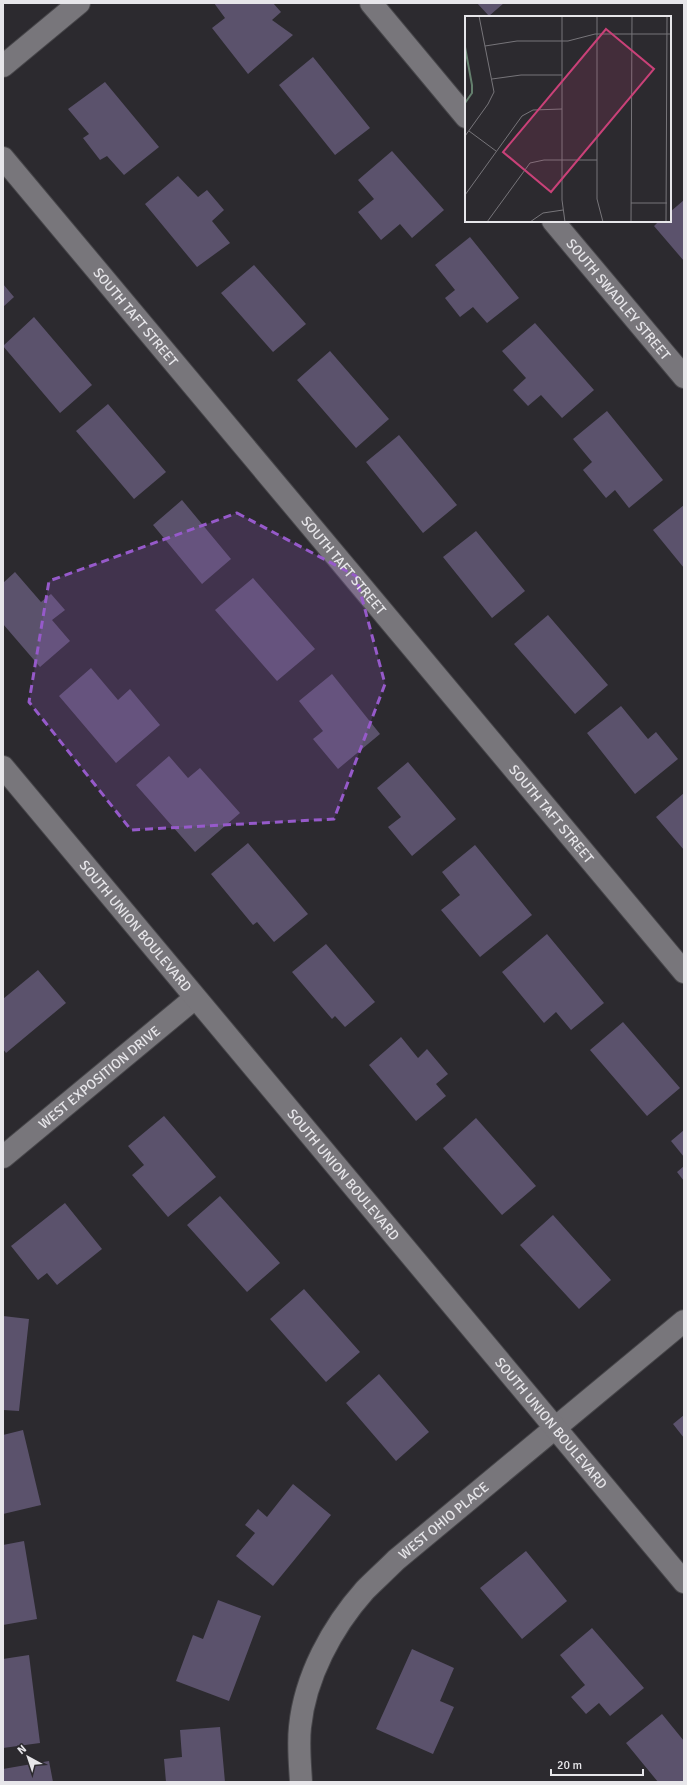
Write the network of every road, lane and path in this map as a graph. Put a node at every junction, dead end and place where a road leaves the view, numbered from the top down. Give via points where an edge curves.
1 (79, 3) edge
2 (370, 3) edge
3 (3, 66) edge
4 (465, 116) edge
5 (3, 158) edge
6 (554, 222) edge
7 (684, 377) edge
8 (3, 768) edge
9 (684, 972) edge
10 (195, 998) junction
11 (3, 1158) edge
12 (684, 1321) edge
13 (555, 1429) junction
14 (684, 1582) edge
15 (301, 1782) edge

1 - 3 street
2 - 4 street
5 - 9 street, SOUTH TAFT STREET
6 - 7 street, SOUTH SWADLEY STREET
8 - 10 street, SOUTH UNION BOULEVARD
10 - 11 street, WEST EXPOSITION DRIVE
10 - 13 street, SOUTH UNION BOULEVARD
12 - 13 street, WEST OHIO PLACE
13 - 14 street, SOUTH UNION BOULEVARD
13 - 15 street, WEST OHIO PLACE via 396,1560 365,1591 341,1622 322,1654 308,1690 300,1727

